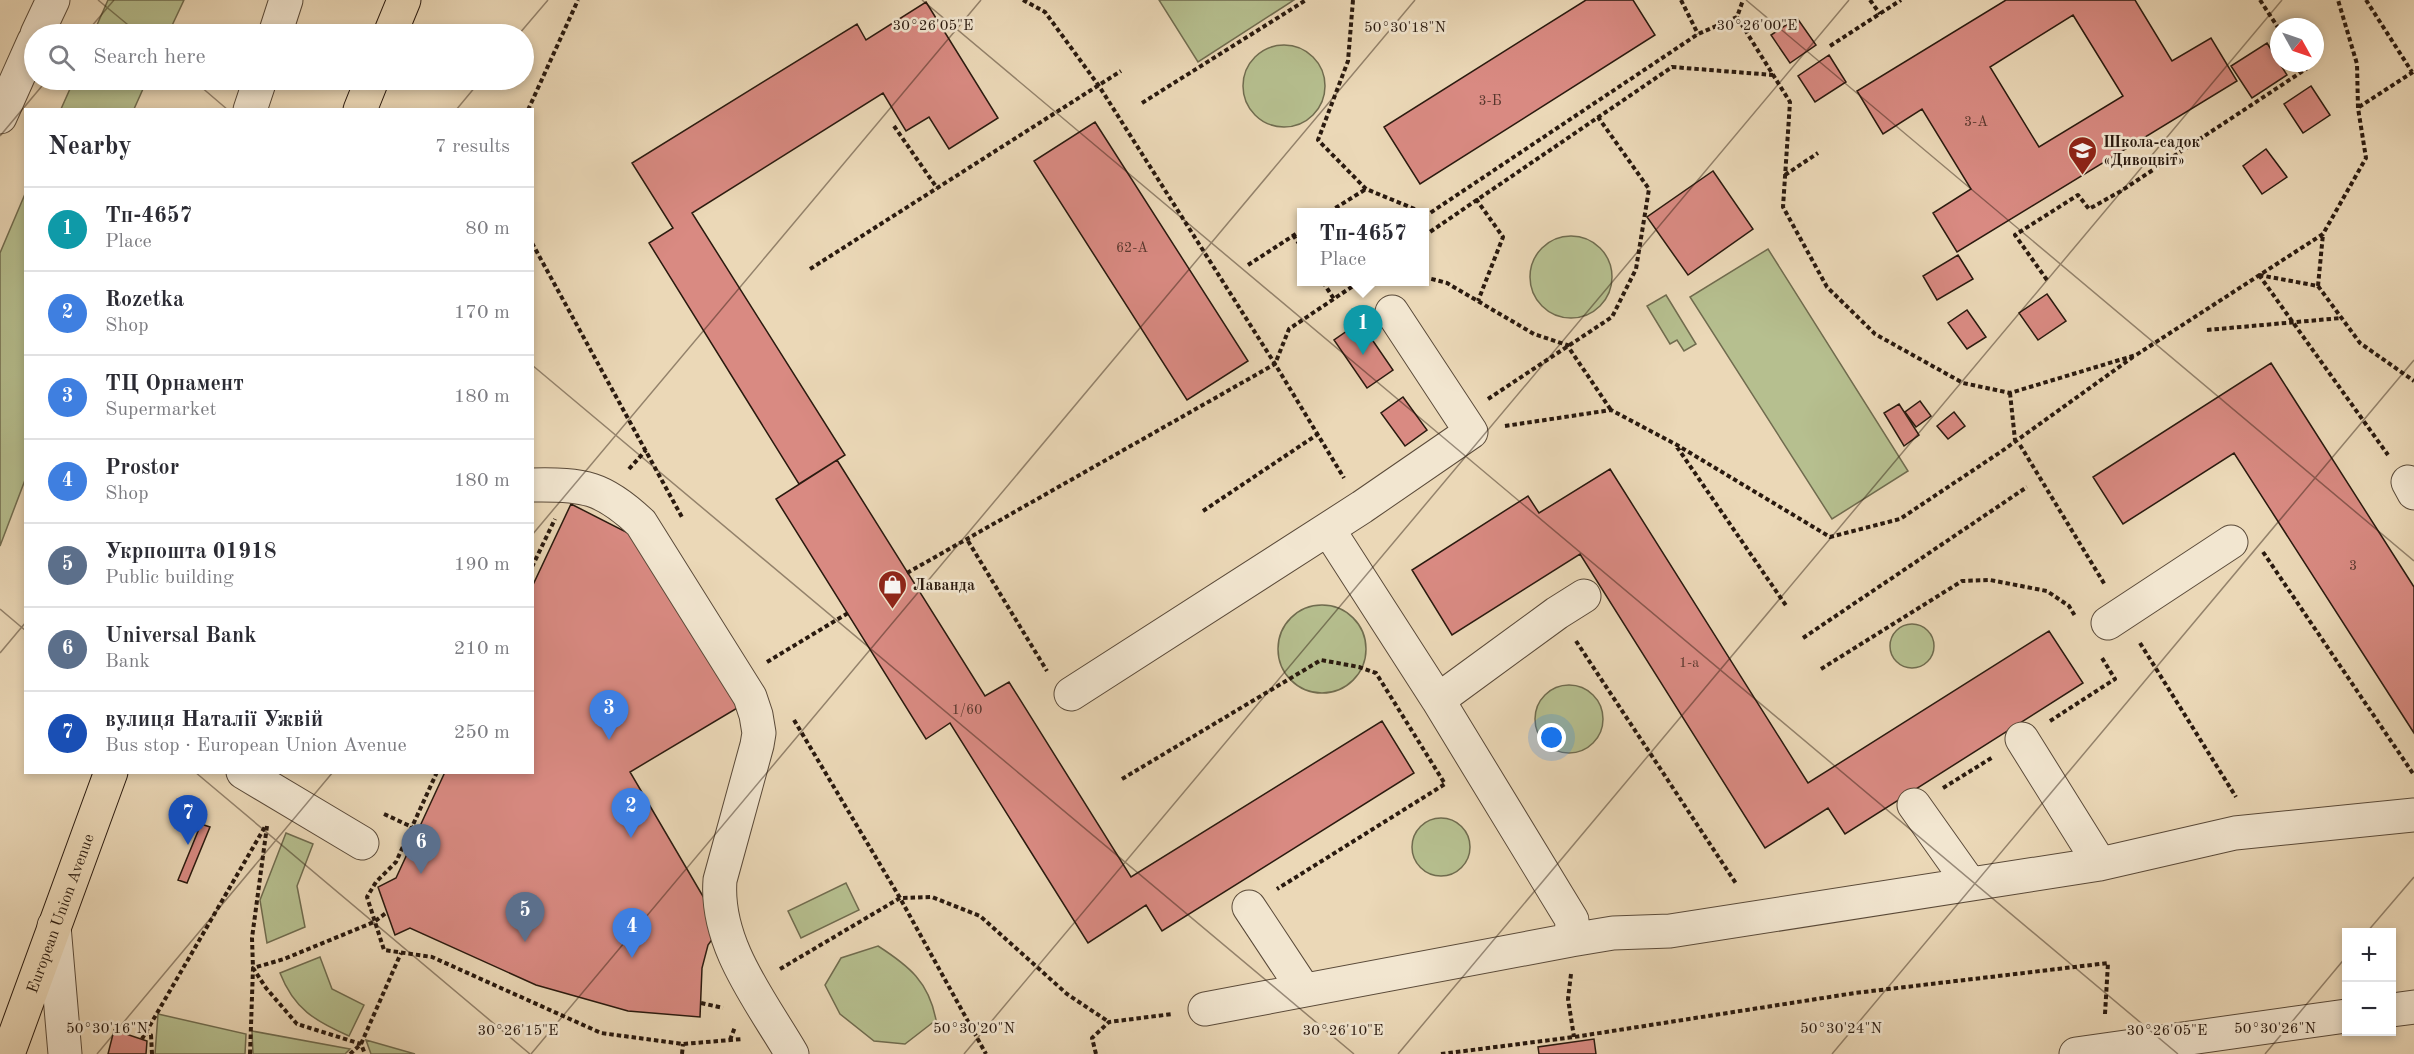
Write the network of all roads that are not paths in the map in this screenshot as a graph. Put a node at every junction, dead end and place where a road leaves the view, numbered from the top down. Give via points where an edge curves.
1 (53, 0) edge
2 (286, 0) edge
3 (404, 0) edge
4 (42, 24) edge
5 (278, 24) edge
6 (394, 24) edge
7 (24, 63) edge
8 (257, 90) edge
9 (368, 90) edge
10 (251, 108) edge
11 (361, 108) edge
12 (0, 117) edge
13 (1392, 312) dead end
14 (534, 485) edge
15 (1328, 529) junction
16 (2244, 543) road end
17 (1571, 605) road end
18 (2095, 633) road end
19 (1060, 684) road end
20 (1438, 700) junction
21 (2022, 740) dead end
22 (110, 774) edge
23 (246, 774) edge
24 (1914, 806) dead end
25 (2414, 815) edge
26 (362, 843) dead end
27 (2100, 864) junction
28 (1970, 885) junction
29 (1249, 907) road end
30 (54, 926) junction
31 (1571, 940) junction
32 (1304, 990) junction
33 (2414, 1007) edge
34 (1205, 1009) road end
35 (2396, 1009) edge
36 (2342, 1017) edge
37 (788, 1046) edge
38 (2113, 1051) edge
39 (8, 1054) edge
40 (65, 1054) edge

1 - 4 street
2 - 5 street
3 - 6 main road
7 - 12 street
8 - 10 street
9 - 11 main road
13 - 15 street via 1466,425
14 - 37 street via 575,484 606,495 641,523 750,697 759,733 720,880 718,901 732,950
15 - 19 street
15 - 20 street
16 - 18 street
17 - 20 street
20 - 31 street via 1572,920
21 - 27 street
22 - 30 main road, European Union Avenue
23 - 26 street
24 - 28 street
25 - 27 street via 2235,833
27 - 28 street
28 - 31 street via 1670,931 1613,933
29 - 32 street
30 - 39 main road, European Union Avenue
30 - 40 street
31 - 32 street
32 - 34 street
33 - 35 street
36 - 38 street

